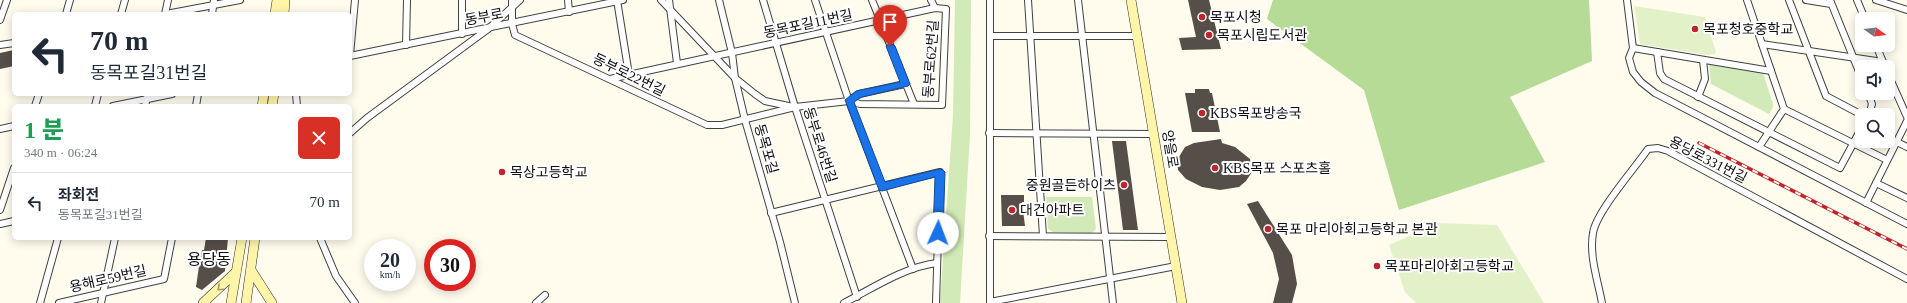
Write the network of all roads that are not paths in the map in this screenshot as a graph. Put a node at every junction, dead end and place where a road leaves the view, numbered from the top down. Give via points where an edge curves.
1 (7, 0) edge
2 (70, 0) edge
3 (125, 0) edge
4 (168, 0) edge
5 (240, 0) edge
6 (277, 0) edge
7 (285, 0) edge
8 (355, 0) edge
9 (407, 0) edge
10 (462, 0) edge
11 (520, 0) edge
12 (568, 0) edge
13 (619, 0) edge
14 (661, 0) edge
15 (669, 0) edge
16 (719, 0) edge
17 (763, 0) edge
18 (815, 0) edge
19 (872, 0) edge
20 (931, 0) edge
21 (990, 0) edge
22 (1028, 0) edge
23 (1078, 0) edge
24 (1131, 0) edge
25 (1627, 0) edge
26 (1747, 0) edge
27 (1789, 0) edge
28 (1806, 0) edge
29 (1857, 0) edge
30 (1876, 0) edge
31 (1831, 2) edge
32 (214, 3) edge
33 (512, 3) edge
34 (935, 8) junction
35 (1907, 10) edge
36 (671, 11) junction
37 (67, 12) edge
38 (122, 12) edge
39 (166, 12) edge
40 (175, 12) edge
41 (275, 12) edge
42 (284, 12) edge
43 (569, 12) junction
44 (1862, 12) edge
45 (0, 20) edge
46 (881, 21) junction
47 (512, 24) junction
48 (488, 29) junction
49 (352, 33) edge
50 (826, 33) junction
51 (462, 34) junction
52 (990, 36) junction
53 (1030, 36) junction
54 (1082, 36) junction
55 (1137, 36) junction
56 (12, 43) edge
57 (776, 43) junction
58 (1762, 44) junction
59 (0, 45) edge
60 (406, 45) junction
61 (1633, 48) junction
62 (1809, 51) junction
63 (1656, 52) junction
64 (732, 53) junction
65 (352, 55) edge
66 (715, 56) junction
67 (1853, 58) junction
68 (1703, 60) junction
69 (1862, 60) edge
70 (677, 63) junction
71 (1855, 63) edge
72 (1771, 71) junction
73 (629, 75) junction
74 (735, 78) junction
75 (610, 79) junction
76 (905, 84) junction
77 (1895, 90) edge
78 (147, 97) edge
79 (1698, 97) junction
80 (849, 100) junction
81 (121, 104) edge
82 (914, 104) junction
83 (795, 107) junction
84 (1784, 109) junction
85 (1855, 111) edge
86 (1907, 117) edge
87 (745, 120) junction
88 (1907, 121) edge
89 (12, 126) edge
90 (0, 129) edge
91 (352, 132) edge
92 (989, 133) junction
93 (1036, 133) junction
94 (1093, 133) junction
95 (1769, 133) junction
96 (1153, 134) junction
97 (1855, 139) edge
98 (1897, 142) junction
99 (1853, 143) junction
100 (1759, 147) junction
101 (1907, 147) edge
102 (1887, 160) junction
103 (12, 174) edge
104 (1876, 183) junction
105 (882, 187) junction
106 (1907, 198) edge
107 (825, 201) junction
108 (1866, 203) junction
109 (0, 210) edge
110 (771, 213) junction
111 (12, 221) edge
112 (0, 224) edge
113 (1907, 224) edge
114 (989, 236) junction
115 (1043, 236) junction
116 (1105, 236) junction
117 (1170, 237) junction
118 (57, 240) edge
119 (115, 240) edge
120 (172, 240) edge
121 (242, 240) edge
122 (255, 240) edge
123 (321, 240) edge
124 (937, 263) junction
125 (1176, 266) junction
126 (913, 269) junction
127 (251, 270) junction
128 (236, 272) junction
129 (1110, 279) junction
130 (1907, 279) edge
131 (104, 292) junction
132 (545, 295) dead end
133 (857, 296) junction
134 (990, 302) edge
135 (40, 303) edge
136 (59, 303) edge
137 (101, 303) edge
138 (203, 303) edge
139 (231, 303) edge
140 (246, 303) edge
141 (272, 303) edge
142 (355, 303) edge
143 (536, 303) edge
144 (795, 303) edge
145 (844, 303) edge
146 (936, 303) edge
147 (1113, 303) edge
148 (1182, 303) edge
149 (1602, 303) edge

1 - 45 street
2 - 37 street
3 - 38 street
4 - 39 street
5 - 32 street
6 - 41 street
7 - 42 street
8 - 49 street
9 - 60 street
10 - 51 street
11 - 33 street
12 - 43 street
13 - 43 street, 동부로
13 - 73 street
14 - 36 street
15 - 36 street
16 - 64 street, 동목포길
17 - 57 street, 동부로46번길
18 - 50 street
19 - 46 street
20 - 34 street, 동부로62번길
21 - 52 street
22 - 53 street
23 - 54 street
24 - 55 street, 양을로
25 - 61 street
26 - 58 street
27 - 62 street
28 - 31 street
29 - 44 street
30 - 35 street
31 - 67 street
32 - 40 street
33 - 47 street
33 - 48 street
34 - 46 street, 동목포길11번길
34 - 82 street, 동부로62번길 via 946,9 942,105
36 - 66 street
36 - 70 street
43 - 47 street, 동부로
46 - 50 street, 동목포길11번길
46 - 76 street
47 - 48 street, 동부로
47 - 75 street, 동부로22번길 via 515,35
48 - 51 street, 동부로
48 - 91 street via 367,118
50 - 57 street, 동목포길11번길
50 - 80 street
51 - 60 street, 동부로
52 - 53 street
52 - 92 street
53 - 54 street
53 - 93 street
54 - 55 street
54 - 94 street
55 - 96 street, 양을로
56 - 59 street
57 - 64 street, 동목포길11번길
57 - 83 street, 동부로46번길
58 - 62 street
58 - 72 street
60 - 65 street, 동부로
61 - 63 street
61 - 100 street via 1629,58 1633,72 1641,82
62 - 67 street
62 - 85 street via 1826,96
63 - 68 street
63 - 79 street via 1660,73 1664,79
64 - 66 street, 동목포길11번길
64 - 74 street, 동목포길
66 - 70 street, 동목포길11번길
66 - 74 street
67 - 69 street
67 - 71 street
68 - 72 street
68 - 79 street via 1706,84
70 - 73 street, 동목포길11번길
72 - 84 street
73 - 75 street, 동목포길11번길
74 - 83 street via 765,101
74 - 87 street, 동목포길
75 - 87 street, 동부로22번길 via 701,123 717,126
76 - 80 street via 859,94
76 - 82 street
77 - 86 street
78 - 81 street
79 - 95 street
80 - 82 street via 860,104
80 - 83 street
80 - 105 street
83 - 87 street, 동부로22번길
83 - 107 street, 동부로46번길
84 - 95 street
84 - 99 street
87 - 110 street, 동목포길
88 - 98 street
89 - 90 street
92 - 93 street
92 - 114 street
93 - 94 street
93 - 115 street
94 - 96 street
94 - 116 street
95 - 99 street via 1840,168
95 - 100 street
96 - 117 street, 양을로
97 - 99 street
98 - 101 street
98 - 102 street
99 - 102 street
100 - 108 street
102 - 104 street
103 - 109 street
104 - 106 street
104 - 108 street
105 - 107 street
105 - 124 street via 940,172
105 - 126 street
107 - 110 street
107 - 133 street, 동부로46번길
108 - 113 street
110 - 144 street, 동목포길
111 - 112 street
114 - 115 street
114 - 134 street
115 - 116 street
116 - 117 street
116 - 129 street
117 - 125 street, 양을로
118 - 135 street
119 - 131 street
120 - 131 street, 용해로59번길 via 164,279
121 - 128 street
122 - 127 street
123 - 142 street via 336,276
124 - 126 street via 928,263
124 - 146 street
125 - 129 street
125 - 148 street, 양을로
126 - 133 street
127 - 140 street
127 - 141 street
128 -> 138 street
128 - 139 street
129 - 134 street
129 - 147 street
130 - 149 street, 용당로331번길 via 1668,151 1652,148 1648,149 1601,216 1593,233
131 - 136 street, 용해로59번길
131 - 137 street
132 - 143 street
133 - 145 street

